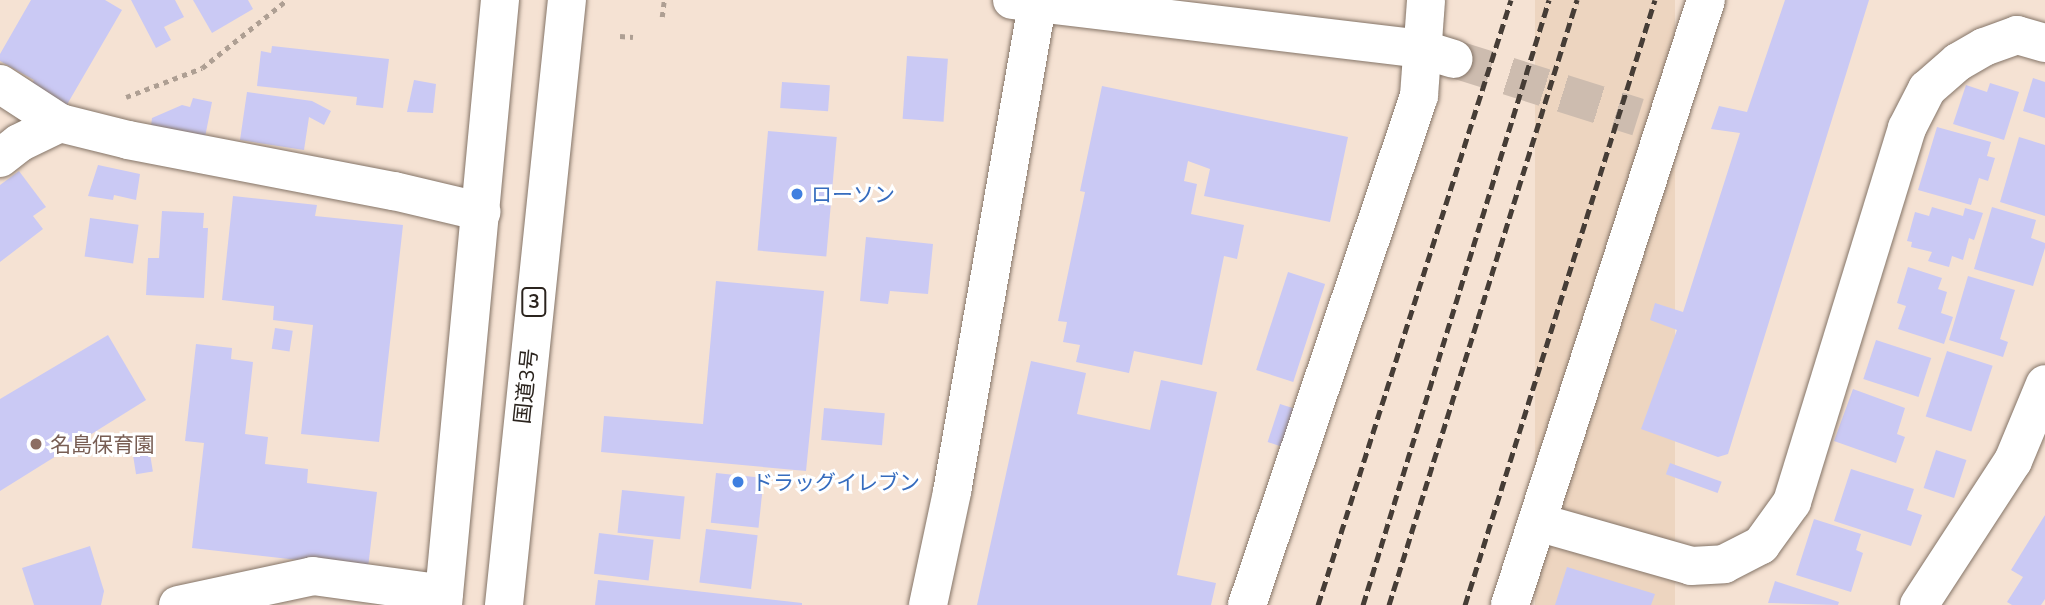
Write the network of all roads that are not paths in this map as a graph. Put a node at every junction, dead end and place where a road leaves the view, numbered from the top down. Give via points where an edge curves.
1 (500, 0) edge
2 (567, 0) edge
3 (1426, 0) edge
4 (1706, 0) edge
5 (1028, 1) edge
6 (2045, 43) edge
7 (1438, 54) junction
8 (0, 84) edge
9 (60, 123) junction
10 (0, 158) edge
11 (482, 212) junction
12 (2045, 384) edge
13 (1537, 522) junction
14 (444, 600) edge
15 (1922, 604) edge
16 (178, 605) edge
17 (504, 605) edge
18 (928, 605) edge
19 (1247, 605) edge
20 (1510, 605) edge

1 - 11 main road
2 - 17 main road, 国道3号 / 3
3 - 7 main road
4 - 13 main road via 1651,122
5 - 7 main road
5 - 18 main road via 952,492
6 - 13 main road via 2017,35 1984,47 1927,89 1907,128 1792,502 1761,545 1724,564 1690,566
7 - 19 main road via 1419,96
8 - 9 main road
9 - 10 main road
9 - 11 main road
11 - 14 main road
12 - 15 main road via 2013,461
13 - 20 main road
14 - 16 main road via 313,576

